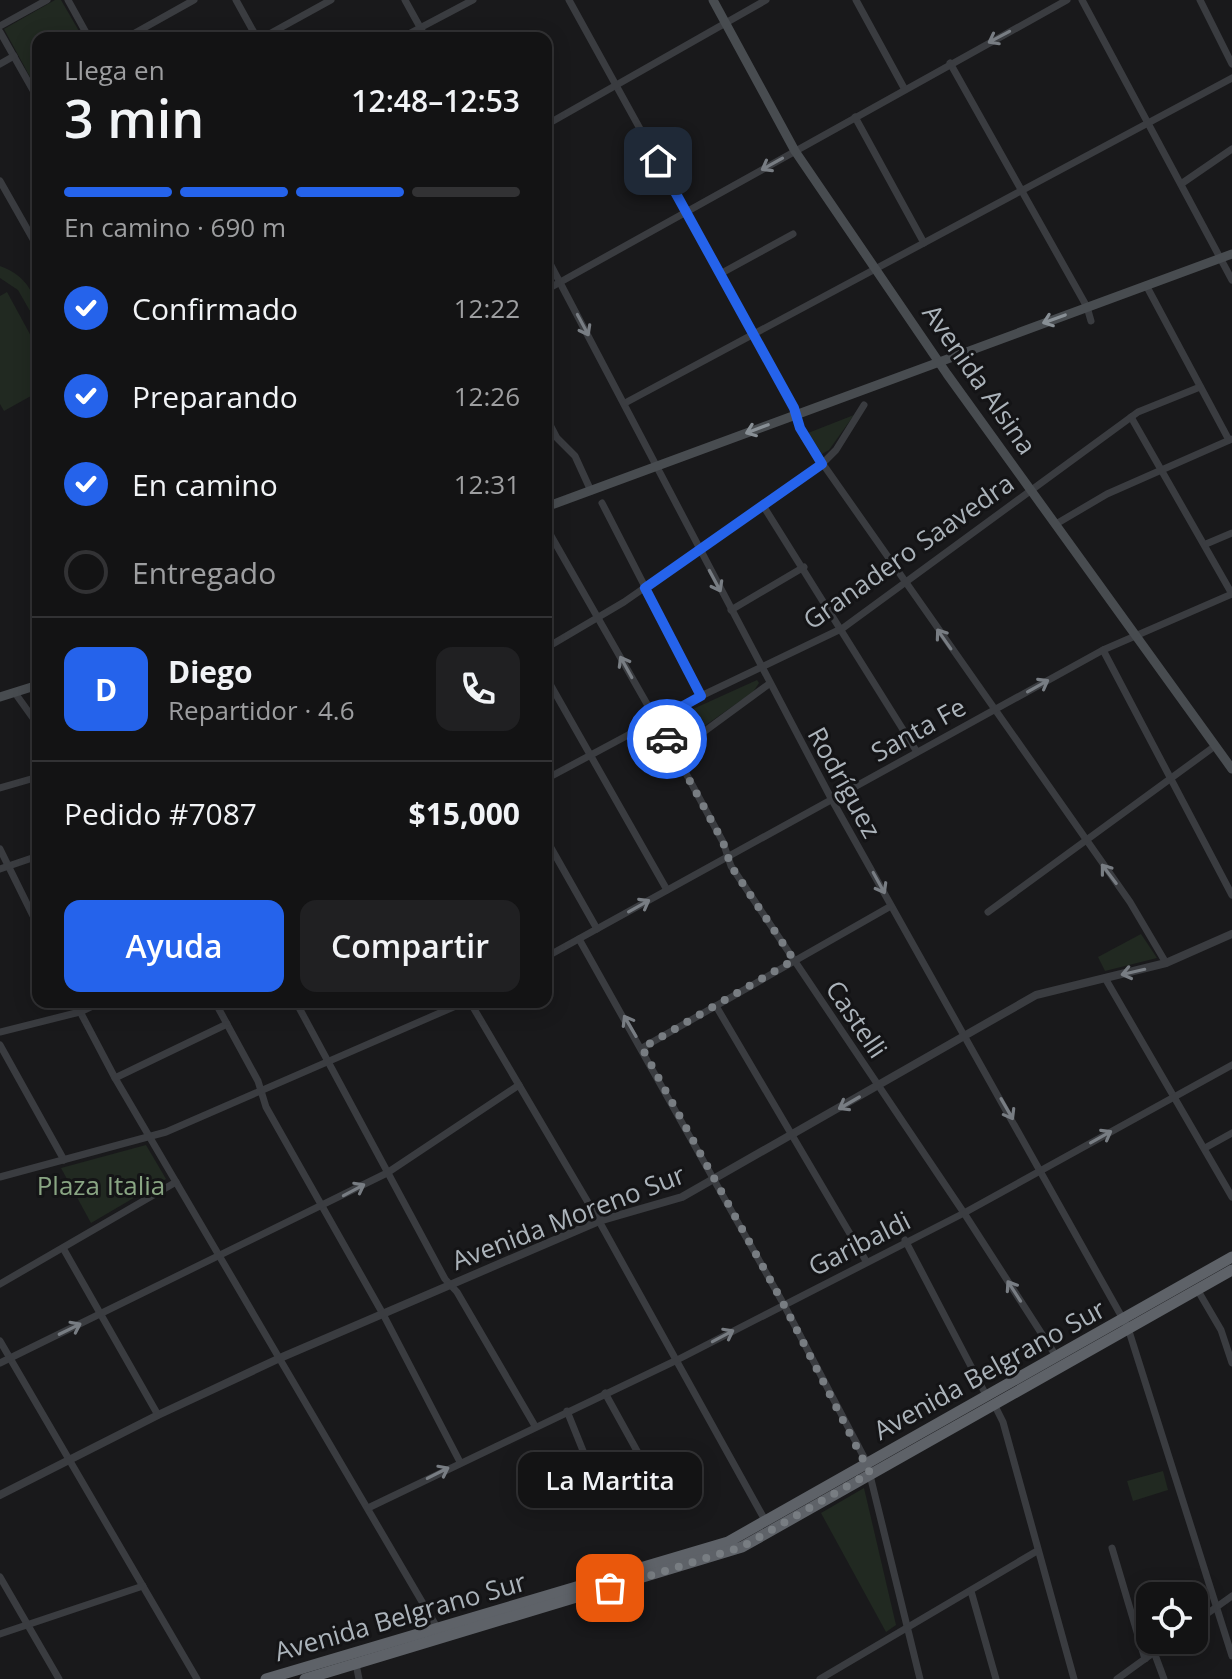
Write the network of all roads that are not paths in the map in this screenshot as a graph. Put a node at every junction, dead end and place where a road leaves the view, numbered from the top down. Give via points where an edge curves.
1 (47, 0) edge
2 (68, 0) edge
3 (194, 0) edge
4 (236, 0) edge
5 (331, 0) edge
6 (405, 0) edge
7 (473, 0) edge
8 (569, 0) edge
9 (713, 0) edge
10 (766, 0) edge
11 (856, 0) edge
12 (1067, 0) edge
13 (1082, 0) edge
14 (1200, 0) edge
15 (726, 23) junction
16 (421, 28) junction
17 (0, 29) edge
18 (86, 32) edge
19 (137, 32) edge
20 (256, 32) edge
21 (271, 32) edge
22 (413, 32) edge
23 (423, 32) edge
24 (14, 56) junction
25 (950, 63) junction
26 (0, 64) edge
27 (1232, 64) edge
28 (1232, 78) edge
29 (32, 83) edge
30 (616, 85) junction
31 (904, 88) junction
32 (855, 117) junction
33 (552, 122) edge
34 (1147, 122) junction
35 (1232, 149) edge
36 (795, 151) junction
37 (0, 181) edge
38 (1181, 184) junction
39 (1020, 189) junction
40 (686, 212) junction
41 (793, 234) dead end
42 (32, 237) edge
43 (924, 243) junction
44 (1232, 254) edge
45 (1221, 258) junction
46 (552, 267) edge
47 (876, 269) junction
48 (720, 274) junction
49 (1232, 280) edge
50 (560, 282) junction
51 (1146, 285) junction
52 (552, 287) edge
53 (1087, 307) junction
54 (1091, 321) dead end
55 (753, 336) junction
56 (940, 362) junction
57 (1200, 387) junction
58 (625, 403) junction
59 (864, 405) dead end
60 (796, 414) junction
61 (1131, 417) junction
62 (552, 428) edge
63 (1231, 440) edge
64 (822, 464) junction
65 (658, 467) junction
66 (1162, 470) junction
67 (1031, 489) junction
68 (591, 491) junction
69 (602, 503) dead end
70 (552, 505) edge
71 (764, 507) junction
72 (1056, 524) junction
73 (1232, 533) edge
74 (552, 537) edge
75 (1206, 544) junction
76 (699, 551) junction
77 (804, 567) junction
78 (905, 582) junction
79 (645, 588) junction
80 (1232, 594) edge
81 (731, 610) junction
82 (599, 619) junction
83 (843, 628) junction
84 (1134, 634) junction
85 (552, 645) edge
86 (1103, 650) junction
87 (761, 670) junction
88 (769, 684) junction
89 (32, 687) edge
90 (552, 688) edge
91 (15, 693) junction
92 (701, 696) junction
93 (0, 697) edge
94 (993, 710) junction
95 (32, 717) edge
96 (656, 721) junction
97 (1215, 746) junction
98 (917, 752) junction
99 (675, 753) junction
100 (590, 756) junction
101 (1232, 769) edge
102 (552, 776) edge
103 (32, 779) edge
104 (1174, 779) junction
105 (0, 788) edge
106 (832, 800) junction
107 (1086, 844) junction
108 (0, 849) edge
109 (552, 850) edge
110 (728, 857) junction
111 (32, 858) edge
112 (9, 865) junction
113 (0, 869) edge
114 (667, 890) junction
115 (1232, 895) edge
116 (891, 906) junction
117 (988, 912) dead end
118 (32, 913) edge
119 (597, 929) junction
120 (1232, 934) edge
121 (579, 939) junction
122 (552, 954) edge
123 (794, 960) junction
124 (1166, 963) junction
125 (1105, 978) junction
126 (716, 1006) junction
127 (78, 1008) edge
128 (88, 1008) edge
129 (218, 1008) edge
130 (299, 1008) edge
131 (455, 1008) edge
132 (472, 1008) edge
133 (80, 1012) junction
134 (227, 1024) junction
135 (0, 1032) edge
136 (965, 1035) junction
137 (0, 1045) edge
138 (642, 1048) junction
139 (329, 1064) junction
140 (1232, 1065) edge
141 (115, 1078) junction
142 (519, 1085) junction
143 (878, 1086) junction
144 (262, 1093) junction
145 (1175, 1096) junction
146 (1232, 1133) edge
147 (794, 1135) junction
148 (150, 1137) junction
149 (1205, 1148) junction
150 (64, 1160) junction
151 (1042, 1170) junction
152 (387, 1173) junction
153 (0, 1177) edge
154 (715, 1180) junction
155 (176, 1182) junction
156 (1232, 1197) edge
157 (322, 1207) junction
158 (964, 1213) junction
159 (599, 1221) junction
160 (905, 1240) junction
161 (63, 1248) junction
162 (222, 1257) junction
163 (1232, 1257) edge
164 (866, 1261) junction
165 (1232, 1270) edge
166 (0, 1284) edge
167 (450, 1284) junction
168 (1197, 1289) junction
169 (783, 1303) junction
170 (101, 1314) junction
171 (383, 1314) junction
172 (1125, 1324) junction
173 (0, 1341) edge
174 (1056, 1356) junction
175 (10, 1358) junction
176 (280, 1358) junction
177 (677, 1360) junction
178 (0, 1363) edge
179 (1232, 1363) edge
180 (605, 1393) junction
181 (990, 1399) junction
182 (567, 1411) junction
183 (158, 1415) junction
184 (535, 1426) junction
185 (68, 1459) junction
186 (642, 1460) dead end
187 (460, 1462) junction
188 (869, 1468) junction
189 (596, 1483) dead end
190 (0, 1495) edge
191 (368, 1508) junction
192 (768, 1526) junction
193 (1112, 1548) dead end
194 (1037, 1551) junction
195 (0, 1577) edge
196 (143, 1586) junction
197 (971, 1591) junction
198 (1232, 1596) edge
199 (1215, 1608) junction
200 (1208, 1613) edge
201 (27, 1625) junction
202 (906, 1628) junction
203 (0, 1634) edge
204 (439, 1634) junction
205 (1151, 1654) edge
206 (1155, 1654) edge
207 (1232, 1656) edge
208 (1145, 1659) junction
209 (356, 1664) junction
210 (59, 1679) edge
211 (197, 1679) edge
212 (266, 1679) edge
213 (305, 1679) edge
214 (359, 1679) edge
215 (820, 1679) edge
216 (920, 1679) edge
217 (996, 1679) edge
218 (1074, 1679) edge
219 (1117, 1679) edge
220 (1164, 1679) edge

1 - 17 street
2 - 18 street
3 - 19 street
4 - 20 street
5 - 21 street
6 - 16 street
7 - 16 street
8 - 30 street
9 - 15 main road, Avenida Alsina
10 - 15 street
11 - 31 street
12 -> 25 street
13 - 34 street
14 - 27 street
15 - 30 street
15 - 36 main road, Avenida Alsina
16 - 22 street
16 - 23 street
17 - 24 street
24 - 26 street
24 - 29 street
25 - 31 street
25 - 39 street
28 - 34 street
30 - 33 street
30 - 40 street
31 - 32 street
32 - 36 street
32 - 43 street
34 - 38 street
34 - 39 street
35 - 38 street
36 -> 40 street
36 - 47 main road, Avenida Alsina
37 - 42 street
38 - 45 street
39 - 43 street
39 - 53 street
40 - 48 street
40 - 50 street
41 - 48 street
43 - 47 street
44 - 45 main road
45 - 49 street
45 - 51 main road
46 - 50 street, Rodríguez
47 - 55 street
47 - 56 main road, Avenida Alsina
48 - 55 street
50 - 52 street
50 -> 58 street, Rodríguez
51 - 53 main road
51 - 57 street
53 - 54 street
53 -> 56 main road
55 - 58 street
55 - 60 street
56 - 60 main road
56 - 67 main road, Avenida Alsina
57 - 61 street, Granadero Saavedra
57 - 63 street
58 - 65 street, Rodríguez
59 - 64 street
60 - 64 street
60 -> 65 main road
61 - 66 street
61 - 67 street, Granadero Saavedra
62 - 68 street via 575,456
63 - 66 street
64 - 71 street
64 - 78 street
65 - 68 main road
65 - 76 street, Rodríguez
66 - 72 street
66 - 75 street
67 - 72 main road, Avenida Alsina
67 - 78 street, Granadero Saavedra
68 - 70 main road
69 - 79 street
71 - 76 street
71 - 77 street
72 - 84 main road, Avenida Alsina
73 - 75 street
74 - 82 street, Castelli
75 - 80 street
76 - 79 street
76 -> 81 street, Rodríguez
77 - 81 street
77 - 83 street
78 - 83 street, Granadero Saavedra
94 -> 78 street
79 - 82 street
79 - 92 street
80 - 84 street, Santa Fe
81 - 87 street, Rodríguez
82 - 85 street
96 -> 82 street, Castelli
83 - 87 street, Granadero Saavedra
83 - 98 street
84 - 86 street, Santa Fe
84 - 97 main road, Avenida Alsina
94 -> 86 street, Santa Fe
86 - 104 street
87 - 88 street, Rodríguez
87 - 92 street, Granadero Saavedra
88 - 99 street
88 - 106 street, Rodríguez
89 - 91 main road
90 - 100 street
91 - 93 main road
91 - 95 street
92 - 96 street, Granadero Saavedra
94 - 98 street, Santa Fe
94 - 107 street
96 - 99 street, Castelli
96 - 100 street, Granadero Saavedra
97 - 101 main road, Avenida Alsina
97 - 104 street
98 - 106 street, Santa Fe
99 - 110 street, Castelli
100 - 102 street, Granadero Saavedra
100 - 114 street
103 - 105 street
104 - 107 street
104 - 115 street
106 - 110 street, Santa Fe
106 -> 116 street, Rodríguez
107 - 117 street
124 -> 107 street via 1130,902
108 - 112 street
109 - 119 street
110 - 114 street, Santa Fe
110 - 123 street, Castelli
111 - 112 street
112 - 113 street
112 - 118 street
119 -> 114 street, Santa Fe
116 - 123 street
116 - 136 street, Rodríguez
119 - 121 street, Santa Fe
120 - 124 street, Avenida Moreno Sur
121 - 122 street, Santa Fe
138 -> 121 street
123 - 126 street
123 - 143 street, Castelli
124 -> 125 street, Avenida Moreno Sur
125 - 136 street, Avenida Moreno Sur via 1036,995
125 - 145 street
126 - 138 street
126 - 147 street
127 - 133 street
128 - 133 street
129 - 134 street
130 - 139 street
131 - 139 street
132 - 142 street
133 - 135 street
133 - 141 street
134 - 141 street
134 - 144 street
136 - 143 street, Avenida Moreno Sur
136 -> 151 street, Rodríguez
137 - 150 street
138 - 154 street
139 - 144 street
139 - 152 street
140 - 145 street, Garibaldi
141 - 148 street
142 - 152 street
142 - 159 street
143 -> 147 street, Avenida Moreno Sur
143 - 158 street, Castelli
144 - 148 street
144 - 157 street
145 - 149 street
151 -> 145 street, Garibaldi
146 - 149 street
147 - 154 street, Avenida Moreno Sur
147 - 164 street
148 - 150 street
148 - 155 street
149 - 156 street
150 - 153 street
151 - 158 street, Garibaldi
151 - 172 street, Rodríguez
157 -> 152 street
152 - 167 street
154 - 159 street, Avenida Moreno Sur via 674,1201
154 - 169 street
155 - 161 street
155 - 162 street
157 - 162 street
157 - 171 street
158 - 160 street, Garibaldi
174 -> 158 street, Castelli
159 - 167 street, Avenida Moreno Sur
159 - 177 street
160 - 164 street, Garibaldi
160 - 181 street
161 - 166 street
161 - 170 street
162 - 170 street
162 - 176 street
163 - 172 highway, Avenida Belgrano Sur
164 - 169 street, Garibaldi
165 - 168 highway, Avenida Belgrano Sur
167 - 171 street, Avenida Moreno Sur
167 - 184 street
168 - 172 highway, Avenida Belgrano Sur
168 - 179 street via 1221,1330
177 -> 169 street, Garibaldi
169 - 188 street
175 -> 170 street
170 - 183 street
171 - 176 street, Avenida Moreno Sur
171 - 187 street
172 - 174 highway, Avenida Belgrano Sur
172 - 181 highway, Avenida Belgrano Sur
172 - 199 street, Rodríguez
173 - 175 street
174 - 181 highway, Avenida Belgrano Sur
175 - 178 street
175 - 185 street
176 - 183 street, Avenida Moreno Sur
176 - 191 street
177 - 180 street, Garibaldi
177 - 192 street
180 - 182 street, Garibaldi
180 - 186 street
181 - 188 highway, Avenida Belgrano Sur
181 - 194 street via 1003,1422
182 - 184 street, Garibaldi
182 - 189 street
183 - 185 street, Avenida Moreno Sur
184 - 187 street, Garibaldi
185 - 190 street, Avenida Moreno Sur
185 - 196 street
191 -> 187 street, Garibaldi
188 - 192 highway, Avenida Belgrano Sur
188 - 202 street
191 - 204 street
192 - 204 highway, Avenida Belgrano Sur via 729,1552
193 - 208 street
194 - 197 street
194 - 218 street
195 - 201 street
196 - 201 street
196 - 211 street
197 - 202 street
197 - 217 street
198 - 199 street
199 - 200 street
199 - 207 street, Rodríguez
201 - 203 street
201 - 210 street
202 - 215 street
202 - 216 street
204 - 209 highway, Avenida Belgrano Sur
204 - 212 highway, Avenida Belgrano Sur
205 - 208 street
206 - 220 street
208 - 219 street
209 - 213 highway, Avenida Belgrano Sur
209 - 214 street

